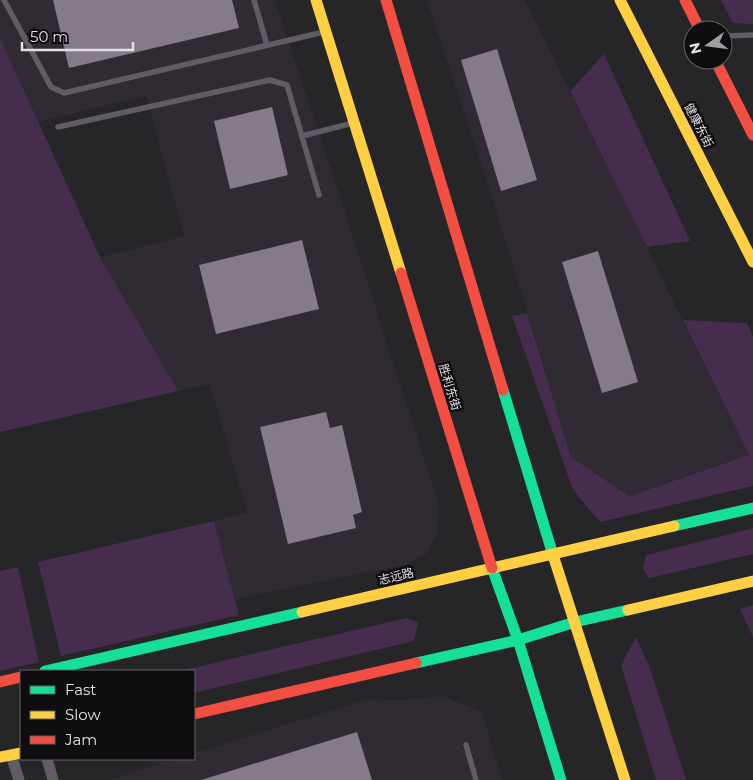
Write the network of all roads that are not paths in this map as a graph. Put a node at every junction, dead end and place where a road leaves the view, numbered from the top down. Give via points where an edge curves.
1 (4, 0) edge
2 (254, 0) edge
3 (316, 0) edge
4 (386, 0) edge
5 (620, 0) edge
6 (685, 0) edge
7 (695, 20) edge
8 (326, 31) junction
9 (753, 35) edge
10 (733, 36) edge
11 (267, 45) junction
12 (720, 70) edge
13 (354, 123) junction
14 (58, 127) dead end
15 (753, 135) edge
16 (302, 136) junction
17 (319, 195) dead end
18 (753, 262) edge
19 (753, 508) edge
20 (553, 555) junction
21 (492, 568) junction
22 (753, 581) edge
23 (576, 622) junction
24 (518, 640) junction
25 (49, 670) edge
26 (20, 677) edge
27 (0, 682) edge
28 (195, 714) edge
29 (466, 746) dead end
30 (11, 755) edge
31 (46, 760) edge
32 (19, 780) edge
33 (53, 780) edge
34 (476, 780) edge
35 (561, 780) edge
36 (625, 780) edge

1 - 11 lane via 51,87 64,93
2 - 11 lane
3 - 8 main road, 胜利东街
4 - 20 main road
5 - 18 main road, 健康东街
6 - 7 main road
8 - 11 lane
8 - 13 main road, 胜利东街
9 - 10 lane
12 - 15 main road
13 - 16 lane
13 - 21 main road, 胜利东街
14 - 16 lane via 270,80 287,85
16 - 17 lane
19 - 20 main road, 志远路
20 - 21 main road, 志远路
20 - 23 main road
21 - 24 main road, 胜利东街
21 - 25 main road, 志远路
22 - 23 main road
23 - 24 main road
23 - 36 main road
24 - 28 main road
24 - 35 main road, 胜利东街
26 - 27 main road
29 - 34 lane
30 - 32 street
31 - 33 street

